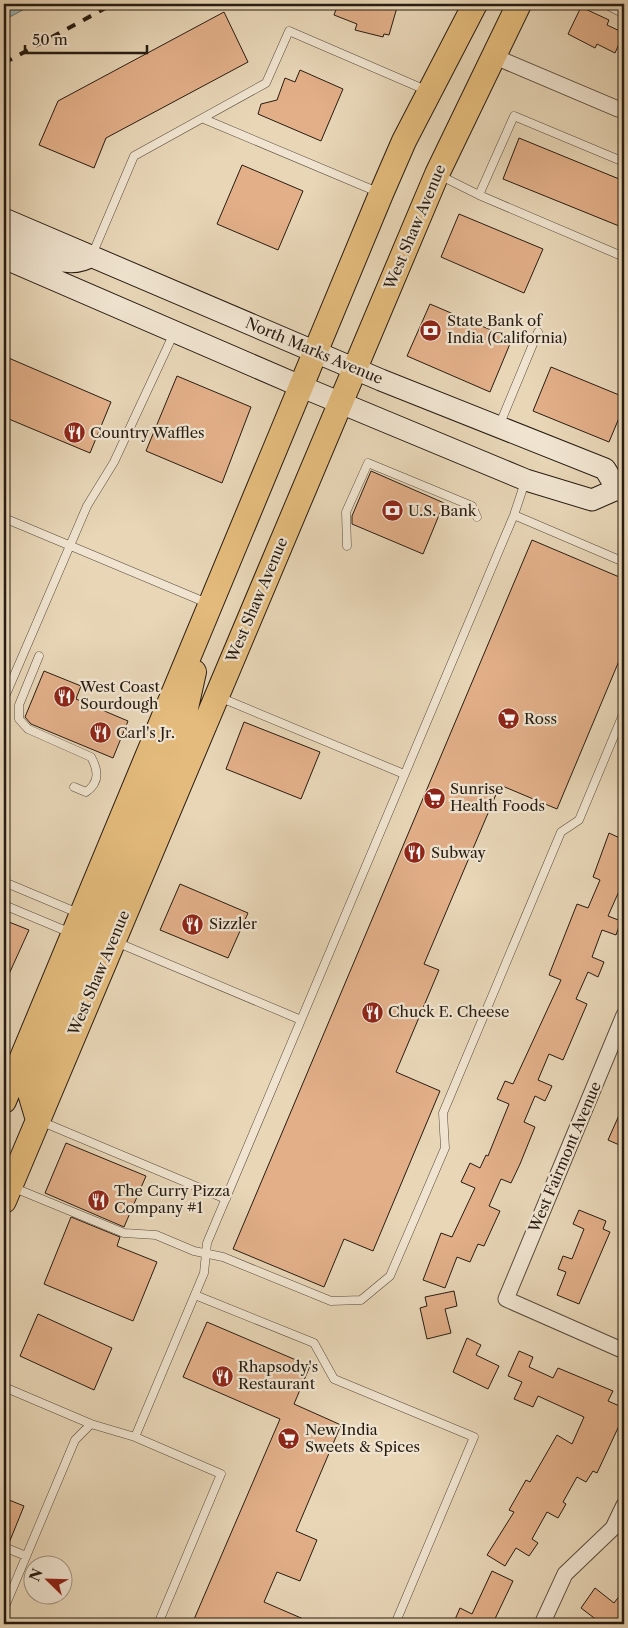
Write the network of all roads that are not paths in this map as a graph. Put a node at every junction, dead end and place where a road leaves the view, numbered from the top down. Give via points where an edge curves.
1 (475, 4) edge
2 (519, 4) edge
3 (605, 4) edge
4 (624, 14) edge
5 (493, 56) junction
6 (430, 91) junction
7 (624, 107) edge
8 (204, 119) junction
9 (624, 162) edge
10 (437, 174) junction
11 (381, 194) junction
12 (479, 195) junction
13 (4, 219) edge
14 (4, 237) edge
15 (91, 256) junction
16 (624, 257) edge
17 (4, 258) edge
18 (538, 332) dead end
19 (174, 333) junction
20 (315, 352) junction
21 (354, 368) junction
22 (300, 386) junction
23 (340, 403) junction
24 (498, 428) junction
25 (526, 480) junction
26 (622, 484) edge
27 (514, 516) junction
28 (477, 517) dead end
29 (4, 518) edge
30 (69, 546) junction
31 (347, 546) dead end
32 (624, 562) edge
33 (209, 604) junction
34 (39, 656) dead end
35 (217, 696) junction
36 (4, 699) edge
37 (624, 712) edge
38 (404, 774) junction
39 (74, 787) dead end
40 (4, 882) edge
41 (4, 905) edge
42 (78, 924) junction
43 (113, 941) junction
44 (624, 1016) edge
45 (301, 1020) junction
46 (4, 1101) edge
47 (38, 1120) junction
48 (7, 1193) edge
49 (226, 1199) junction
50 (206, 1254) junction
51 (196, 1295) junction
52 (624, 1351) edge
53 (4, 1386) edge
54 (91, 1424) junction
55 (134, 1437) junction
56 (624, 1505) edge
57 (618, 1533) edge
58 (4, 1547) edge
59 (26, 1556) joint
60 (22, 1566) edge
61 (4, 1609) edge
62 (158, 1624) edge
63 (396, 1624) edge
64 (542, 1624) edge

1 - 6 main road
2 - 5 main road, West Shaw Avenue
3 - 4 lane
5 - 7 street via 618,109
5 - 10 main road, West Shaw Avenue
6 - 8 lane via 289,31 266,83
6 - 11 main road
8 - 11 lane
8 - 15 lane via 134,156
9 - 12 lane via 514,116
10 - 12 lane
10 - 21 main road, West Shaw Avenue
11 - 20 main road
12 - 16 lane
13 - 15 main road, North Marks Avenue
14 - 15 main road via 62,262 82,262
15 - 20 main road, North Marks Avenue
17 - 19 main road, North Marks Avenue
18 - 24 lane
19 - 22 main road, North Marks Avenue
19 - 30 lane via 114,462 87,506
20 - 21 main road, North Marks Avenue
20 - 22 main road
21 - 23 main road, West Shaw Avenue
21 - 24 main road, North Marks Avenue
22 - 23 main road, North Marks Avenue
22 - 33 main road
23 - 25 main road, North Marks Avenue
23 - 35 main road, West Shaw Avenue
24 - 26 main road, North Marks Avenue via 605,469
25 - 26 main road, North Marks Avenue via 592,500
25 - 27 lane
27 - 32 lane
27 - 38 lane
28 - 31 lane via 472,506 368,463 346,512
29 - 30 lane
30 - 33 lane
30 - 36 lane
33 - 42 main road
33 - 43 main road via 184,717 104,914 103,929
34 - 39 lane via 19,706 20,719 28,729 91,757 97,774 96,782 86,792
35 - 38 lane
35 - 43 main road, West Shaw Avenue
37 - 50 lane via 579,820 561,832 443,1113 445,1148 390,1276 361,1300 331,1301 223,1257
38 - 45 lane
40 - 42 lane
41 - 42 lane
42 - 46 main road
42 - 47 main road via 90,929 90,946 30,1093
43 - 45 lane
43 - 47 main road, West Shaw Avenue
44 - 52 street, West Fairmont Avenue via 506,1299
45 - 49 lane
47 - 48 main road, West Shaw Avenue
47 - 49 lane
48 - 50 lane via 124,1233 156,1235
49 - 50 lane via 207,1243
50 - 51 lane via 204,1273
51 - 55 lane
51 - 63 lane via 314,1343 334,1379 474,1437
53 - 54 lane
54 - 55 lane
54 - 59 lane via 75,1440
55 - 62 lane via 221,1474
56 - 57 street
57 - 64 street via 565,1574
58 - 59 lane
60 - 61 lane

